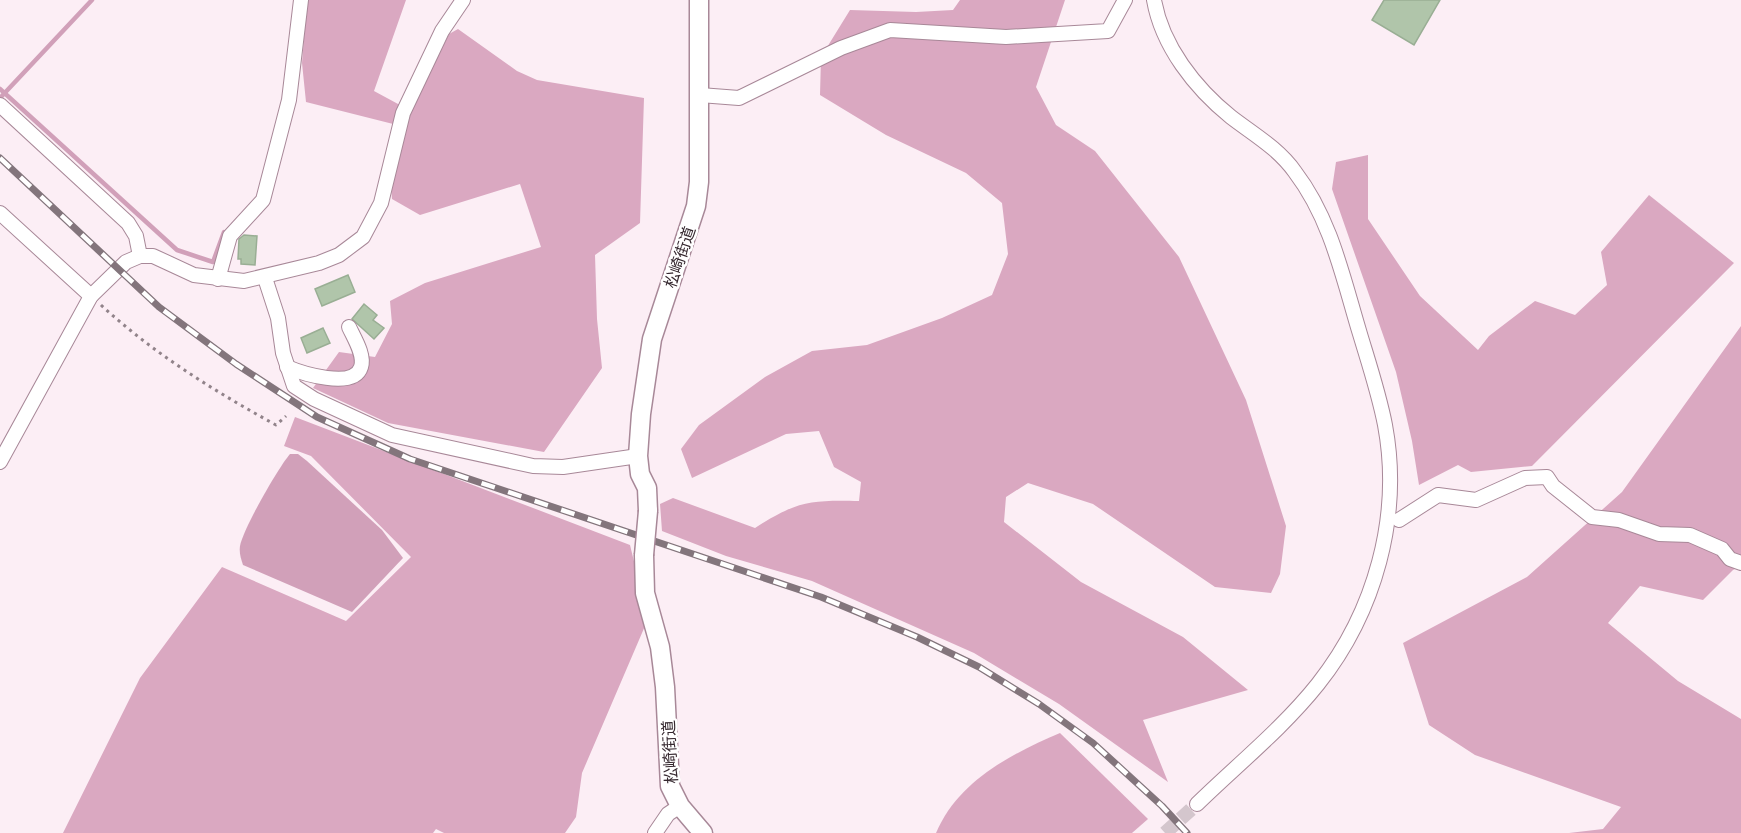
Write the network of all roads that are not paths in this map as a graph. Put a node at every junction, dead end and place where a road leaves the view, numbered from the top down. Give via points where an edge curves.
1 (301, 0) edge
2 (463, 0) edge
3 (699, 0) edge
4 (1125, 0) edge
5 (1154, 0) edge
6 (700, 95) junction
7 (0, 105) edge
8 (0, 213) edge
9 (140, 256) junction
10 (265, 278) junction
11 (218, 279) junction
12 (91, 296) junction
13 (349, 327) dead end
14 (287, 367) junction
15 (638, 456) junction
16 (0, 462) edge
17 (1399, 519) dead end
18 (1741, 563) edge
19 (1197, 804) tunnel mouth
20 (680, 806) junction
21 (655, 833) edge
22 (703, 833) edge

1 - 11 street via 291,90 263,200 230,236
2 - 10 street via 442,31 403,113 381,203 363,237 339,255
3 - 6 main road, 松崎街道
4 - 6 street via 1108,31 1006,37 890,30 841,48 740,98
5 - 19 street via 1168,41 1192,78 1212,101 1274,149 1310,194 1340,267 1380,401 1389,455 1388,523 1371,590 1354,629 1317,686
6 - 15 main road, 松崎街道 via 696,206 652,339
7 - 9 street via 128,223 136,236
8 - 12 street
9 - 11 street via 153,256 194,275
9 - 12 street via 126,262
10 - 11 street
10 - 14 street via 278,318
12 - 16 street
13 - 14 street via 361,355 361,368 355,375 342,379 322,377
14 - 15 street via 294,386 314,399 392,435 533,466 563,467
15 - 20 main road, 松崎街道, bridge via 647,488 645,593 660,646 670,786
17 - 18 street via 1438,495 1476,500 1525,478 1547,477 1592,517 1618,520 1659,534 1690,535 1722,549 1730,559
20 - 21 street via 668,814
20 - 22 main road, 松崎街道

